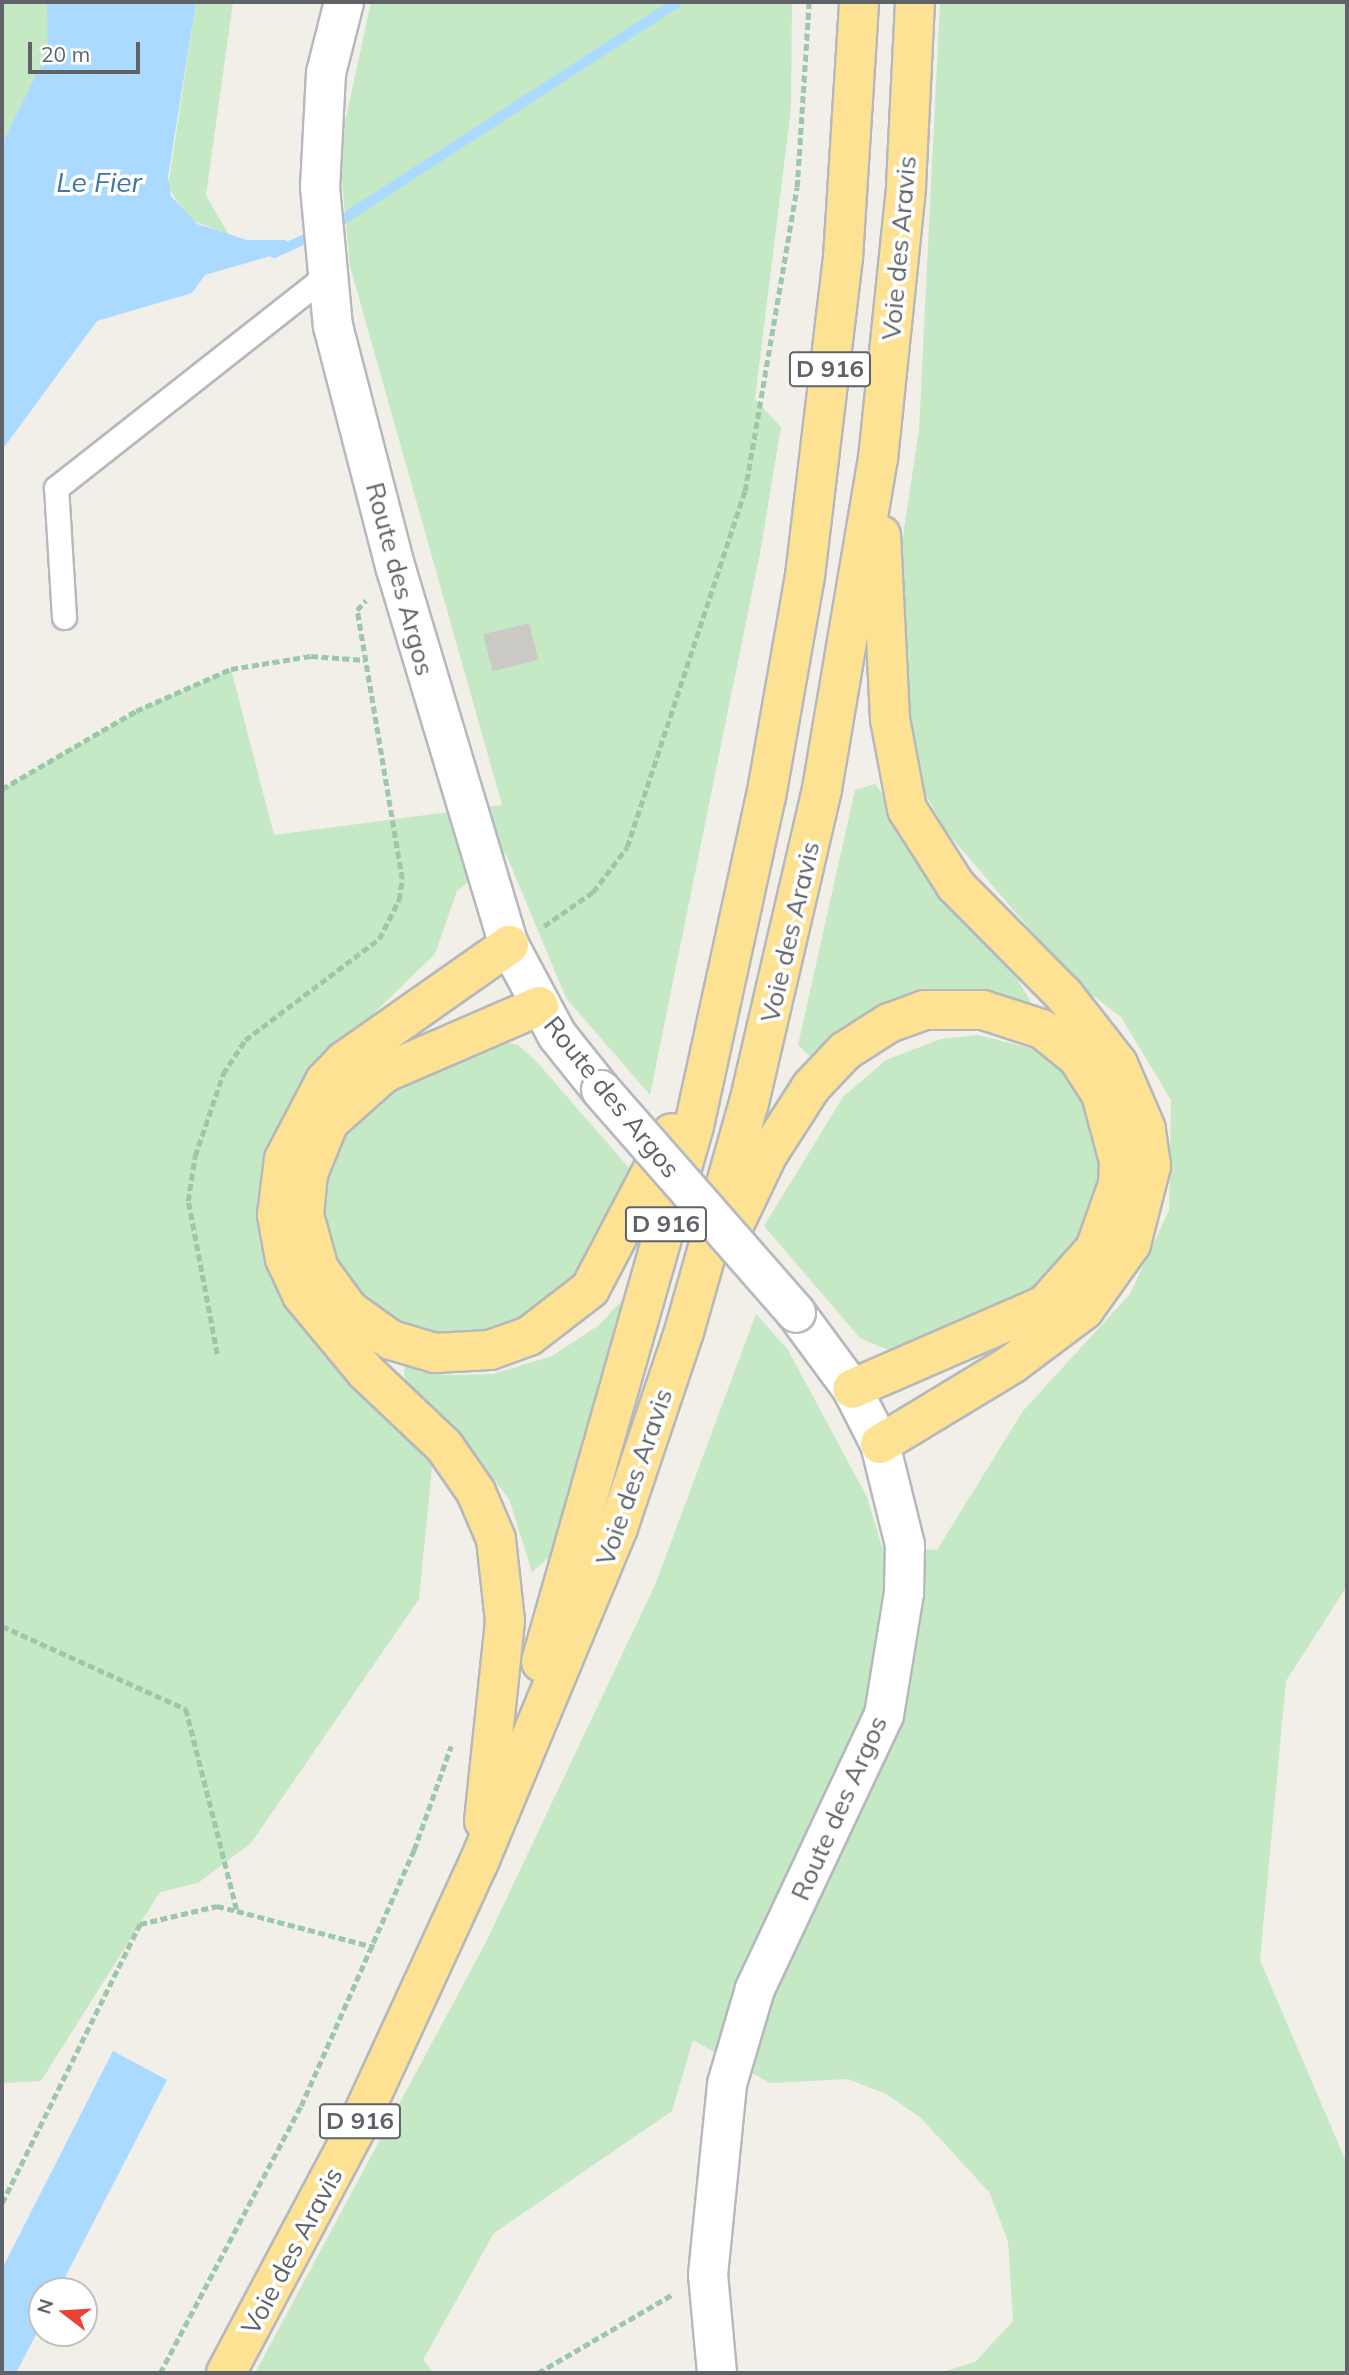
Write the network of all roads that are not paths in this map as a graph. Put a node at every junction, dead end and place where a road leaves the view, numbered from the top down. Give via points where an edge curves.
1 (344, 2) edge
2 (859, 2) edge
3 (915, 2) edge
4 (324, 277) junction
5 (878, 459) junction
6 (64, 617) dead end
7 (509, 944) junction
8 (539, 1006) junction
9 (722, 1012) junction
10 (684, 1332) junction
11 (852, 1390) junction
12 (880, 1444) junction
13 (495, 1823) junction
14 (479, 1862) junction
15 (226, 2373) edge
16 (717, 2373) edge

1 - 4 street, Route des Argos via 326,74 320,187
2 - 9 highway, Voie des Aravis / D 916 via 843,258 805,576
3 - 5 highway, Voie des Aravis / D 916 via 906,186
4 - 6 lane via 56,488
4 - 7 street, Route des Argos via 396,569
5 - 10 highway, Voie des Aravis / D 916 via 822,789 784,966
5 - 12 highway via 890,719 907,808 956,886 1064,995 1118,1064 1146,1129 1151,1166 1131,1244 1084,1310 1012,1364
7 - 8 street, Route des Argos
7 - 14 highway via 344,1061 325,1081 284,1159 277,1215 285,1259 302,1295 366,1372 444,1446 476,1492 496,1539 505,1621
8 - 9 highway via 384,1073 342,1107 318,1142 304,1196 311,1251 344,1304 402,1344 435,1353 490,1350 529,1336 579,1301 630,1221
8 - 11 street, Route des Argos, bridge via 601,1090 796,1313
9 - 13 highway, Voie des Aravis / D 916
10 - 11 highway via 778,1135 845,1051 924,1010 983,1010 1042,1029 1077,1057 1110,1118 1118,1184 1104,1232 1078,1273 1045,1305
10 - 13 highway, Voie des Aravis / D 916 via 618,1528
11 - 12 street, Route des Argos
12 - 16 street, Route des Argos via 905,1545 899,1651 861,1772 755,1989 739,2035 725,2097 708,2275
13 - 14 highway, Voie des Aravis / D 916
14 - 15 highway, Voie des Aravis / D 916 via 357,2127

